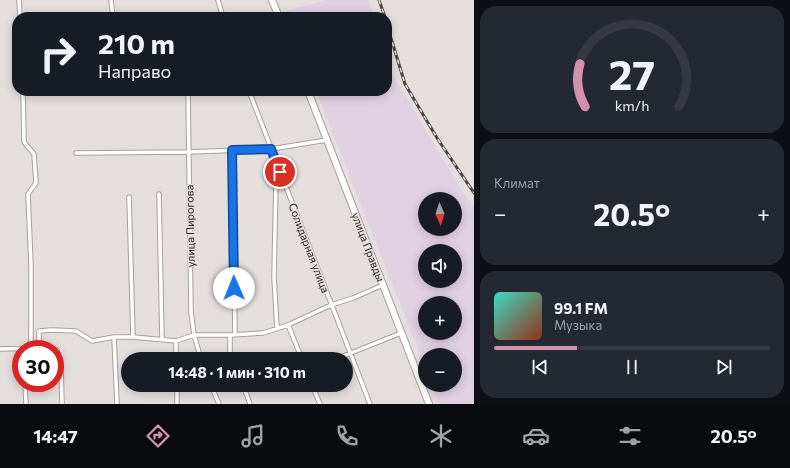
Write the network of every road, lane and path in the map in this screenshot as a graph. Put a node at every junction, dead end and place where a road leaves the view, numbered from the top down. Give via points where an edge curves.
1 (19, 0) edge
2 (111, 0) edge
3 (218, 0) edge
4 (272, 0) edge
5 (20, 12) edge
6 (112, 12) edge
7 (222, 12) edge
8 (277, 12) edge
9 (23, 96) edge
10 (188, 96) edge
11 (251, 96) edge
12 (310, 96) edge
13 (327, 140) junction
14 (271, 149) junction
15 (232, 150) junction
16 (188, 152) junction
17 (76, 153) dead end
18 (280, 172) junction
19 (159, 194) dead end
20 (129, 197) dead end
21 (383, 285) junction
22 (331, 305) junction
23 (288, 325) junction
24 (277, 328) junction
25 (401, 333) junction
26 (235, 334) junction
27 (194, 335) junction
28 (230, 335) junction
29 (114, 337) junction
30 (133, 337) junction
31 (162, 339) junction
32 (31, 340) edge
33 (39, 340) edge
34 (176, 341) junction
35 (0, 349) edge
36 (12, 349) edge
37 (176, 352) edge
38 (199, 352) edge
39 (230, 352) edge
40 (299, 352) edge
41 (349, 352) edge
42 (353, 353) edge
43 (353, 362) edge
44 (25, 392) edge
45 (62, 392) edge
46 (177, 392) edge
47 (215, 392) edge
48 (245, 392) edge
49 (315, 392) edge
50 (26, 404) edge
51 (62, 404) edge
52 (117, 404) edge
53 (177, 404) edge
54 (219, 404) edge
55 (250, 404) edge
56 (320, 404) edge
57 (370, 404) edge
58 (429, 404) edge

1 - 5 street
2 - 6 street
3 - 7 street
4 - 8 main road
9 - 32 street via 24,142 34,154 36,183 28,194
10 - 16 street, улица Пирогова
11 - 14 street, Солидарная улица
12 - 13 main road, улица Правды
13 - 14 street
13 - 21 main road, улица Правды
14 - 15 street
14 - 18 street, Солидарная улица
15 - 16 street
15 - 26 street
16 - 17 street
16 - 27 street, улица Пирогова via 191,311
18 - 22 street, Солидарная улица
18 - 24 street via 276,180 274,277
19 - 31 street
20 - 30 street
21 - 22 street
21 - 25 main road, улица Правды
22 - 23 street
22 - 41 street, Солидарная улица
23 - 24 street
23 - 40 street
24 - 26 street via 263,333
25 - 42 street
25 - 58 main road, улица Правды
26 - 28 street
27 - 28 street
27 - 34 street
27 - 38 street, улица Пирогова
28 - 39 street
29 - 30 street
29 - 33 street via 92,341 76,331 52,330 39,331
29 - 52 street
30 - 31 street
31 - 34 street
34 - 37 street
35 - 36 street
43 - 57 street, Солидарная улица
44 - 50 street
45 - 51 street
46 - 53 street
47 - 54 street
48 - 55 street
49 - 56 street

